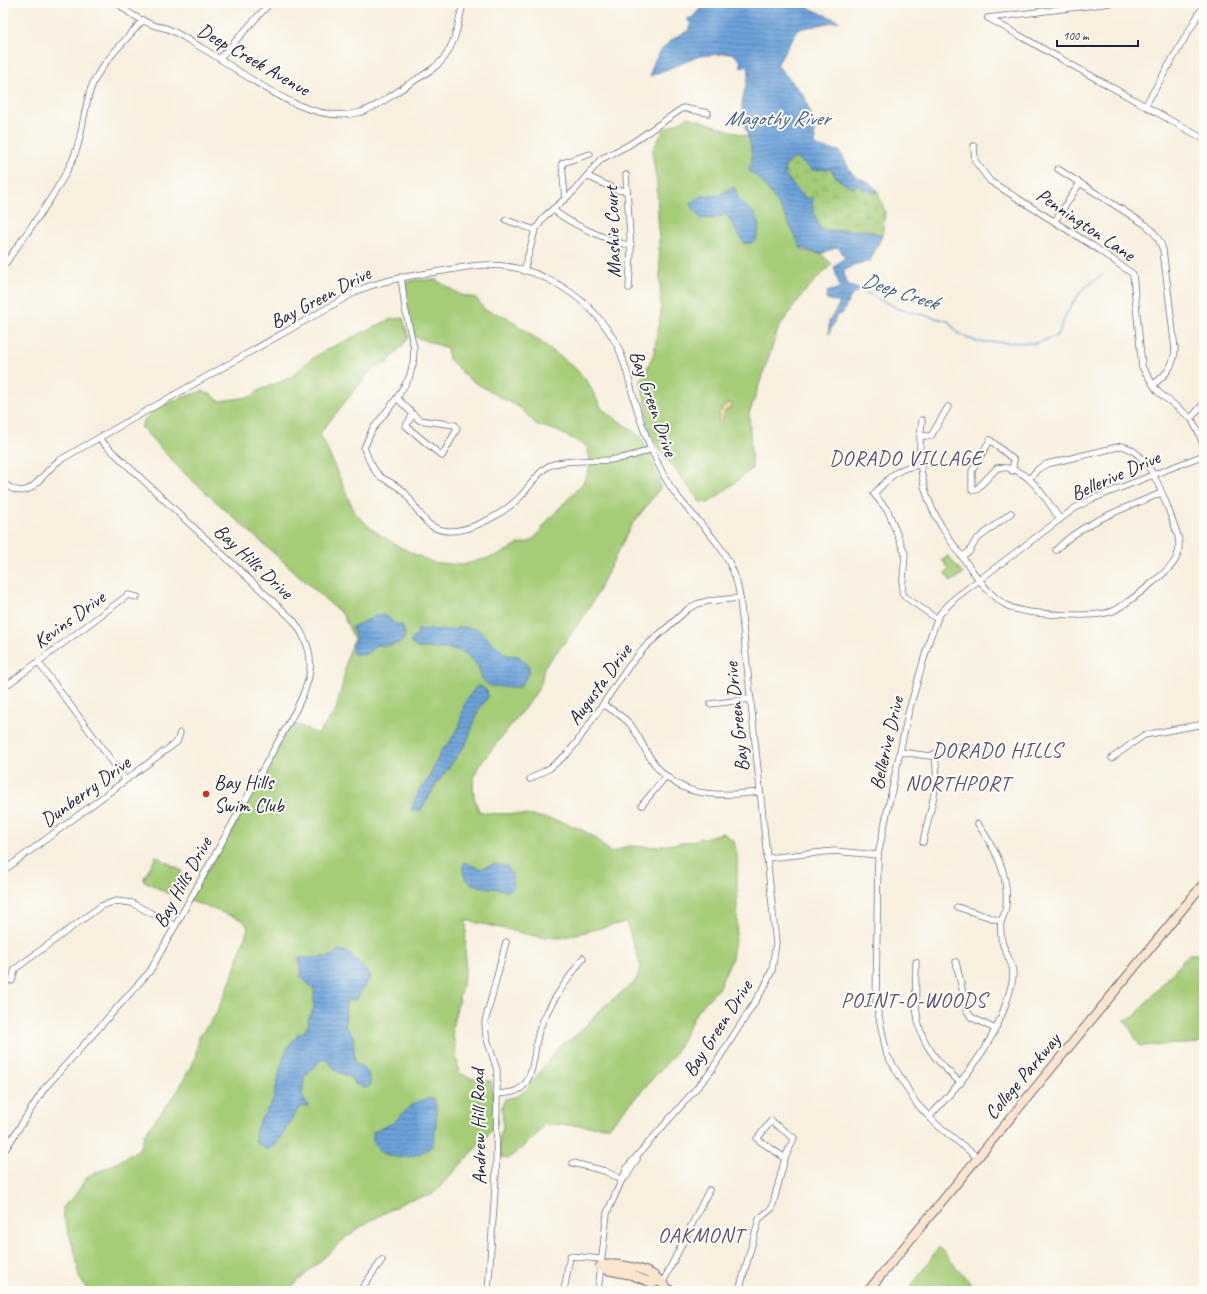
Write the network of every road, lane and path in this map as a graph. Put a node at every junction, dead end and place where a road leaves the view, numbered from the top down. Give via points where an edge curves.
1 (118, 3) edge
2 (270, 3) edge
3 (462, 3) edge
4 (1110, 3) edge
5 (1204, 4) edge
6 (143, 20) junction
7 (220, 58) junction
8 (1145, 106) junction
9 (708, 114) dead end
10 (1204, 139) edge
11 (974, 146) dead end
12 (590, 154) dead end
13 (1058, 169) dead end
14 (626, 175) dead end
15 (587, 176) junction
16 (1080, 183) junction
17 (627, 191) junction
18 (566, 199) junction
19 (553, 209) junction
20 (506, 220) dead end
21 (1055, 221) junction
22 (535, 230) junction
23 (631, 245) junction
24 (3, 267) edge
25 (524, 271) junction
26 (401, 277) junction
27 (629, 288) dead end
28 (1154, 384) junction
29 (397, 398) junction
30 (1204, 403) edge
31 (948, 407) dead end
32 (413, 414) junction
33 (1191, 418) junction
34 (922, 420) dead end
35 (920, 436) junction
36 (99, 439) junction
37 (1204, 448) edge
38 (651, 450) junction
39 (1204, 455) edge
40 (920, 466) junction
41 (1012, 471) junction
42 (1153, 475) junction
43 (1029, 479) junction
44 (3, 483) edge
45 (1161, 493) junction
46 (1011, 513) dead end
47 (1060, 519) junction
48 (1056, 550) dead end
49 (962, 556) junction
50 (979, 579) junction
51 (137, 597) dead end
52 (740, 598) junction
53 (937, 619) junction
54 (38, 662) junction
55 (3, 688) edge
56 (751, 699) junction
57 (603, 704) junction
58 (710, 704) dead end
59 (1204, 724) edge
60 (180, 733) dead end
61 (900, 752) junction
62 (934, 755) junction
63 (987, 756) dead end
64 (1112, 758) dead end
65 (666, 776) junction
66 (530, 779) dead end
67 (126, 780) junction
68 (760, 792) junction
69 (642, 805) dead end
70 (978, 824) dead end
71 (923, 842) dead end
72 (878, 854) junction
73 (767, 858) junction
74 (3, 871) edge
75 (1204, 883) edge
76 (957, 907) dead end
77 (1001, 921) junction
78 (175, 926) junction
79 (506, 942) dead end
80 (583, 958) dead end
81 (916, 962) dead end
82 (956, 962) dead end
83 (12, 981) dead end
84 (995, 1029) junction
85 (961, 1083) junction
86 (498, 1094) junction
87 (929, 1118) junction
88 (4, 1150) edge
89 (977, 1157) junction
90 (785, 1158) junction
91 (574, 1163) dead end
92 (622, 1180) junction
93 (709, 1190) dead end
94 (382, 1260) dead end
95 (601, 1262) junction
96 (660, 1283) junction
97 (360, 1291) edge
98 (488, 1291) edge
99 (564, 1291) edge
100 (598, 1291) edge
101 (671, 1291) edge
102 (738, 1291) edge
103 (868, 1291) edge

1 - 6 street, Deep Creek Avenue via 124,10
2 - 7 street
3 - 7 street, Deep Creek Avenue via 456,31 446,56 398,91 362,112 350,115 329,116 307,108 272,92
4 - 8 street via 988,18
5 - 8 street
6 - 7 street, Deep Creek Avenue via 167,28
6 - 24 street via 100,71 89,96 83,128 71,163 54,194
8 - 10 street
9 - 15 street via 683,108 629,145 601,159
11 - 21 street, Pennington Lane via 974,161 990,181
12 - 18 street via 562,163
13 - 16 street
14 - 17 street, Mashie Court
15 - 17 street via 617,190
15 - 18 street
16 - 21 street
16 - 28 street via 1146,225 1161,241 1175,359
17 - 23 street, Mashie Court
18 - 19 street
19 - 22 street
19 - 23 street via 563,217 609,239
20 - 22 street
21 - 28 street, Pennington Lane via 1133,274 1142,367
22 - 25 street
23 - 27 street, Mashie Court
25 - 26 street, Bay Green Drive via 484,265
25 - 38 street, Bay Green Drive via 538,275 566,290 588,307 604,325 623,359
26 - 29 street via 404,308 414,348 409,378
26 - 36 street, Bay Green Drive via 360,290
28 - 33 street, Pennington Lane via 1158,392
29 - 32 street
29 - 38 street via 372,430 364,448 379,476 404,492 425,520 440,529 466,529 495,515 519,498 547,467 574,461 610,460
30 - 33 street
31 - 35 street via 931,436
32 - 32 street via 419,420 455,425 457,429 442,456 406,426
33 - 37 street, Pennington Lane
34 - 35 street
35 - 40 street
36 - 44 street, Bay Green Drive via 52,465 32,488 25,492 18,492
36 - 78 street, Bay Hills Drive via 293,620 305,640 311,658 309,681 304,695
38 - 52 street, Bay Green Drive via 676,494 728,558
39 - 42 street, Bellerive Drive
40 - 49 street via 933,513
40 - 53 street via 906,466 874,494 888,511 905,554 902,591 904,596
41 - 41 street via 1014,460 990,440 972,471 972,490 976,490 997,468
41 - 43 street
42 - 43 street via 1140,455 1122,446 1047,464
42 - 45 street
42 - 47 street, Bellerive Drive via 1088,501
43 - 47 street
45 - 48 street via 1073,534
45 - 50 street via 1178,536 1179,552 1166,571 1131,600 1111,612 1021,611 999,600
46 - 49 street via 976,540 969,552
47 - 50 street, Bellerive Drive
49 - 50 street
50 - 53 street, Bellerive Drive via 950,603
51 - 54 street, Kevins Drive via 128,595
52 - 56 street, Bay Green Drive
52 - 57 street, Augusta Drive via 708,601 688,609 636,656
53 - 61 street, Bellerive Drive via 912,699
54 - 55 street, Kevins Drive
54 - 67 street
56 - 58 street
56 - 68 street, Bay Green Drive
57 - 65 street via 629,723 650,757
57 - 66 street, Augusta Drive via 567,754 550,768
59 - 64 street via 1144,735
60 - 67 street, Dunberry Drive via 177,742
61 - 62 street via 925,757
61 - 72 street, Bellerive Drive
62 - 63 street via 948,748 964,746
62 - 71 street via 937,762 937,778
65 - 68 street via 684,787 704,794
65 - 69 street
67 - 74 street, Dunberry Drive
68 - 73 street, Bay Green Drive
70 - 77 street via 995,850 1004,872 1006,915
72 - 73 street via 834,851
72 - 87 street, Bellerive Drive via 876,1003 887,1055 916,1103
73 - 92 street, Bay Green Drive via 776,943 773,963 765,986 709,1074 659,1129
75 - 89 main road, College Parkway
76 - 77 street
77 - 84 street via 1001,943 1013,973 1006,1006
78 - 83 street via 132,903 116,901 101,906 15,969
78 - 88 street, Bay Hills Drive via 150,971 44,1089
79 - 86 street, Andrew Hill Road via 485,1022 489,1049 497,1070
80 - 86 street via 552,1003 539,1030 527,1081 516,1091
81 - 85 street via 916,1006 919,1026 935,1058
82 - 84 street via 967,1011 971,1017
84 - 85 street
85 - 87 street
86 - 98 street, Andrew Hill Road via 496,1175
87 - 89 street, Bellerive Drive
89 - 103 main road, College Parkway
90 - 90 street via 794,1138 771,1121 757,1139
90 - 102 street via 772,1208 759,1219
91 - 92 street via 605,1171
92 - 95 street, Bay Green Drive via 607,1213
93 - 96 street
94 - 97 street
95 - 96 main road via 630,1267 656,1276
95 - 99 street via 570,1256
95 - 100 street, Bay Green Drive
96 - 101 main road

